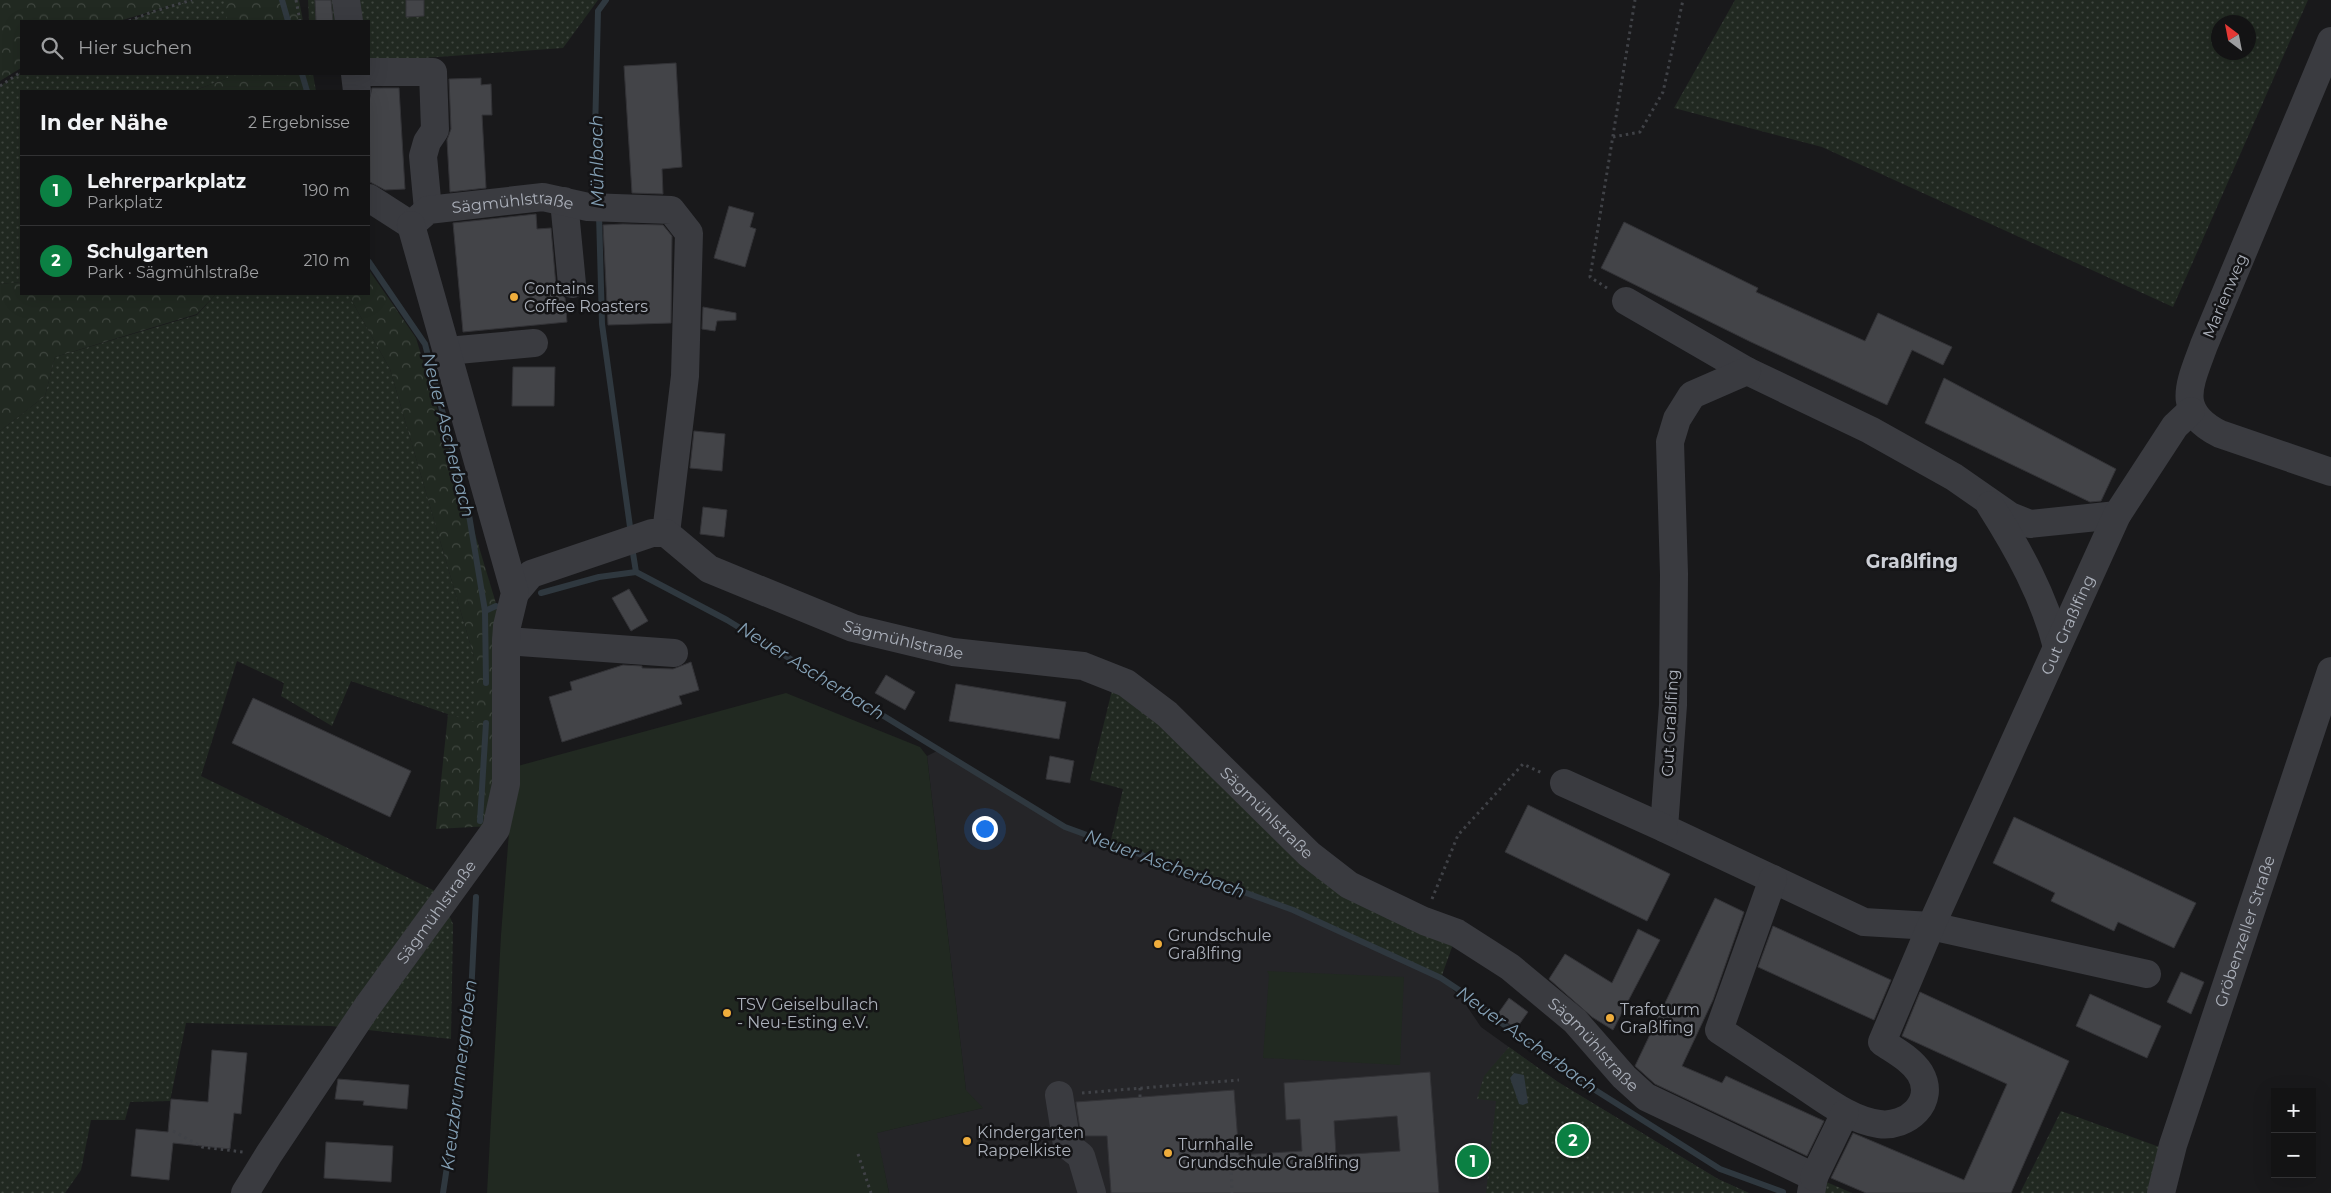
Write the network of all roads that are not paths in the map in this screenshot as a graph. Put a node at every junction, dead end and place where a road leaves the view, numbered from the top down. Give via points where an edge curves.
1 (346, 0) edge
2 (349, 20) edge
3 (2331, 41) edge
4 (370, 72) edge
5 (355, 75) edge
6 (357, 90) edge
7 (370, 198) edge
8 (586, 204) junction
9 (420, 217) junction
10 (572, 284) dead end
11 (1626, 301) road end
12 (534, 343) dead end
13 (447, 350) junction
14 (1747, 371) junction
15 (2191, 411) junction
16 (2331, 472) edge
17 (1990, 503) junction
18 (2117, 515) junction
19 (659, 533) junction
20 (515, 593) junction
21 (506, 641) junction
22 (2057, 647) junction
23 (674, 653) dead end
24 (2331, 671) edge
25 (1564, 783) road end
26 (1664, 828) junction
27 (1773, 878) junction
28 (1931, 926) junction
29 (2147, 974) dead end
30 (1059, 1095) road end
31 (1845, 1113) junction
32 (1812, 1186) edge
33 (245, 1193) edge
34 (1092, 1193) edge
35 (2161, 1193) edge

1 - 2 street
3 - 15 street, Marienweg via 2204,345 2190,384
4 - 9 street via 433,72 435,130 423,156
5 - 6 street
7 - 9 street
8 - 9 street, Sägmühlstraße via 543,197
8 - 10 street
8 - 19 street, Sägmühlstraße via 671,210 688,233 685,376
9 - 13 street, Sägmühlstraße
11 - 14 street
12 - 13 street
13 - 20 street, Sägmühlstraße
14 - 17 street via 1870,430 1954,477
14 - 26 street, Gut Graßlfing via 1692,395 1677,419 1670,442 1673,706
15 - 16 street via 2203,425 2220,434
15 - 18 street, Gut Graßlfing via 2175,426
17 - 18 street via 2030,524
17 - 22 street via 2027,569 2050,619
18 - 22 street, Gut Graßlfing
19 - 20 street, Sägmühlstraße via 531,574
19 - 32 street, Sägmühlstraße via 709,569 853,628 954,652 1084,666 1126,683 1167,714 1309,854 1349,885 1457,933 1510,967 1575,1021 1646,1097
20 - 21 street, Sägmühlstraße
21 - 23 street
21 - 33 street, Sägmühlstraße via 506,776 496,829 368,1008
22 - 28 street, Gut Graßlfing
24 - 35 street, Gröbenzeller Straße via 2180,1126
25 - 26 street
26 - 27 street
27 - 28 street via 1864,922
27 - 31 street via 1719,1030
28 - 29 street
28 - 31 street, Gut Graßlfing via 1882,1042 1911,1062 1920,1074 1925,1088 1924,1101 1916,1113 1900,1123 1878,1124
30 - 34 street via 1067,1145 1081,1156
31 - 32 street

